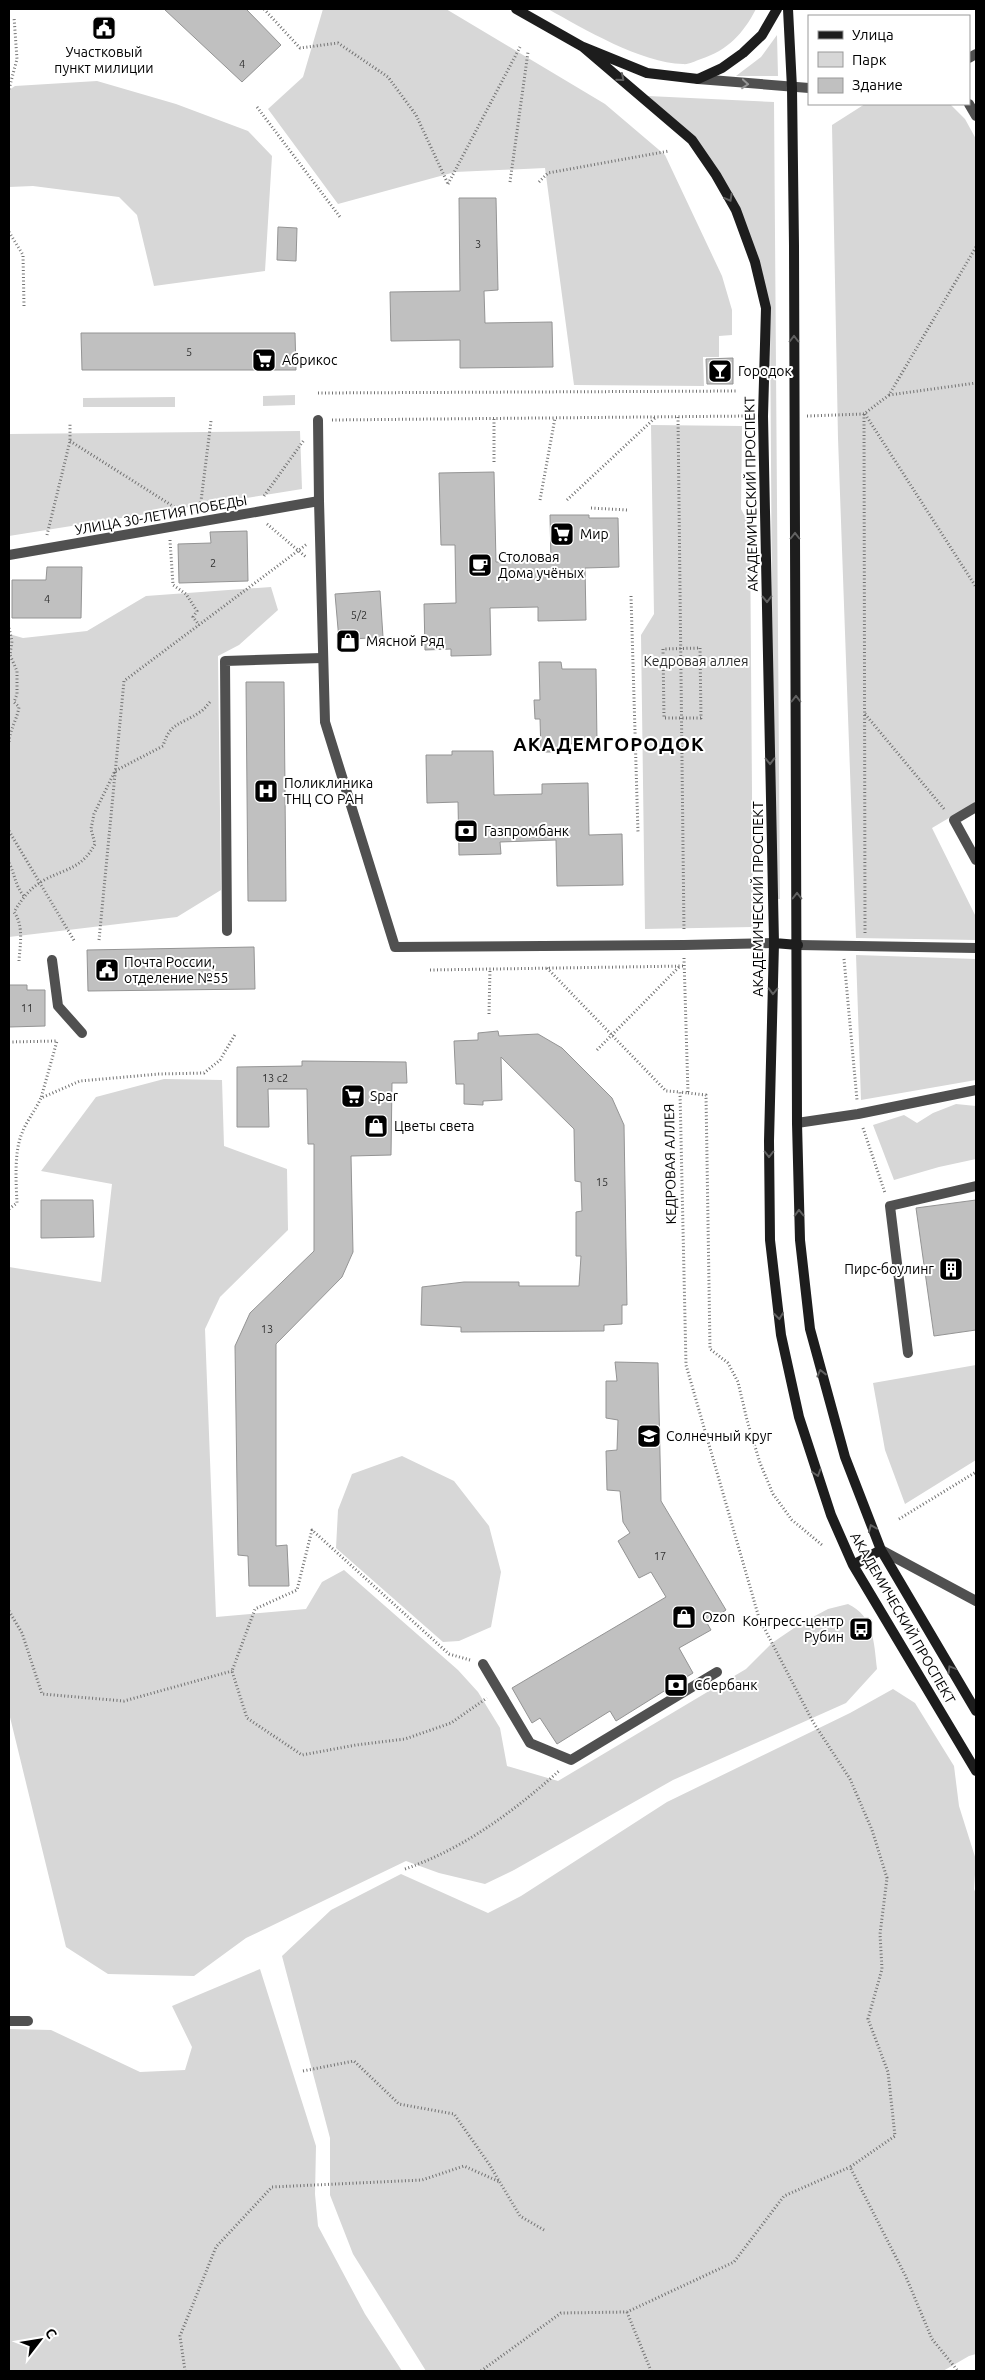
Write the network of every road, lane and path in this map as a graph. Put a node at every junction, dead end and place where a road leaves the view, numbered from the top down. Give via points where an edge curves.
1 (264, 9) edge
2 (516, 9) edge
3 (777, 9) edge
4 (788, 9) edge
5 (14, 17) dead end
6 (520, 47) dead end
7 (584, 47) junction
8 (528, 52) dead end
9 (698, 79) junction
10 (792, 88) junction
11 (808, 88) edge
12 (9, 89) edge
13 (970, 105) edge
14 (257, 107) dead end
15 (976, 116) edge
16 (669, 150) dead end
17 (510, 182) dead end
18 (539, 182) dead end
19 (340, 217) dead end
20 (9, 232) edge
21 (976, 247) edge
22 (24, 306) dead end
23 (976, 383) edge
24 (738, 391) dead end
25 (318, 393) dead end
26 (889, 395) junction
27 (864, 414) junction
28 (763, 416) junction
29 (794, 416) junction
30 (656, 417) junction
31 (678, 417) junction
32 (555, 418) junction
33 (494, 419) junction
34 (318, 420) joint
35 (211, 421) dead end
36 (70, 423) dead end
37 (70, 441) junction
38 (494, 462) dead end
39 (540, 500) dead end
40 (567, 500) dead end
41 (319, 501) junction
42 (591, 508) dead end
43 (628, 510) dead end
44 (199, 522) junction
45 (169, 527) junction
46 (319, 535) junction
47 (43, 549) junction
48 (9, 555) edge
49 (976, 587) edge
50 (631, 596) dead end
51 (199, 625) junction
52 (9, 628) edge
53 (680, 648) junction
54 (322, 658) junction
55 (225, 686) junction
56 (865, 714) junction
57 (681, 718) junction
58 (9, 742) edge
59 (115, 771) junction
60 (976, 808) edge
61 (954, 820) junction
62 (9, 831) edge
63 (638, 833) dead end
64 (976, 860) edge
65 (9, 863) edge
66 (40, 883) junction
67 (24, 896) junction
68 (226, 931) dead end
69 (99, 940) dead end
70 (76, 942) dead end
71 (774, 942) junction
72 (684, 945) junction
73 (798, 945) junction
74 (854, 946) junction
75 (976, 948) edge
76 (52, 960) dead end
77 (20, 961) dead end
78 (680, 966) junction
79 (685, 966) junction
80 (546, 968) junction
81 (490, 969) junction
82 (430, 970) dead end
83 (490, 1014) dead end
84 (82, 1033) dead end
85 (236, 1033) dead end
86 (612, 1035) junction
87 (9, 1042) edge
88 (596, 1050) dead end
89 (976, 1090) edge
90 (680, 1092) junction
91 (688, 1093) junction
92 (41, 1098) junction
93 (858, 1114) junction
94 (797, 1123) junction
95 (976, 1186) edge
96 (890, 1206) junction
97 (9, 1209) edge
98 (908, 1354) dead end
99 (976, 1472) edge
100 (899, 1519) dead end
101 (822, 1545) dead end
102 (881, 1550) junction
103 (853, 1565) junction
104 (976, 1601) edge
105 (9, 1611) edge
106 (483, 1664) joint
107 (232, 1670) junction
108 (717, 1672) dead end
109 (498, 1690) junction
110 (976, 1711) edge
111 (571, 1760) junction
112 (976, 1771) edge
113 (405, 1869) dead end
114 (9, 2021) edge
115 (28, 2021) dead end
116 (302, 2071) dead end
117 (850, 2168) junction
118 (500, 2182) junction
119 (544, 2230) dead end
120 (627, 2312) junction
121 (185, 2371) edge
122 (481, 2371) edge
123 (651, 2371) edge
124 (958, 2371) edge

1 - 6 path via 300,48 338,43 388,77 416,115 448,184
2 - 7 main road
3 - 9 main road via 762,35 743,53
4 - 10 main road, АКАДЕМИЧЕСКИЙ ПРОСПЕКТ
5 - 12 path via 17,59
7 - 9 main road via 647,72
7 -> 28 main road, АКАДЕМИЧЕСКИЙ ПРОСПЕКТ via 692,140 736,210 755,262 766,308
8 - 17 path
9 -> 10 street
10 - 11 street
29 -> 10 main road, АКАДЕМИЧЕСКИЙ ПРОСПЕКТ
13 - 15 street
14 - 19 path
16 - 18 path via 548,173
20 - 22 path via 23,255
21 - 26 path
23 - 26 path
24 - 25 path
26 - 27 path
27 - 29 path
27 - 49 path
27 - 56 path
28 - 31 path
28 -> 71 main road, АКАДЕМИЧЕСКИЙ ПРОСПЕКТ
73 -> 29 main road, АКАДЕМИЧЕСКИЙ ПРОСПЕКТ
30 - 31 path
30 - 32 path
30 - 40 path
31 - 53 path, КЕДРОВАЯ АЛЛЕЯ
32 - 33 path
32 - 39 path
33 - 34 path
33 - 38 path
34 - 41 street
35 - 44 path
36 - 37 path
37 - 44 path
37 - 47 path
41 - 44 street, УЛИЦА 30-ЛЕТИЯ ПОБЕДЫ
41 - 46 street
42 - 43 path
44 - 45 street, УЛИЦА 30-ЛЕТИЯ ПОБЕДЫ
45 - 47 street, УЛИЦА 30-ЛЕТИЯ ПОБЕДЫ
45 - 51 path via 173,585 186,594 197,611 193,617
46 - 51 path
46 - 54 street
47 - 48 street, УЛИЦА 30-ЛЕТИЯ ПОБЕДЫ
50 - 63 path
51 - 59 path via 124,681
52 - 58 path via 12,641 10,655 17,671 14,702 19,707
53 - 57 path, КЕДРОВАЯ АЛЛЕЯ
53 - 57 path via 663,649 664,718
53 - 57 path via 700,648 701,718
54 - 55 street via 225,661
54 - 72 street via 325,722 396,947
55 - 59 path via 200,712 179,722 167,734 163,746
55 - 68 street
56 - 61 path
56 - 74 path via 865,934
57 - 72 path, КЕДРОВАЯ АЛЛЕЯ
59 - 66 path via 94,814 91,829 95,844 91,852 74,868
59 - 69 path
60 - 61 street
61 - 64 street
62 - 66 path
65 - 67 path via 17,888
66 - 67 path
66 - 70 path
67 - 77 path via 14,912 21,936
71 - 72 street
71 - 73 main road
71 -> 103 main road, АКАДЕМИЧЕСКИЙ ПРОСПЕКТ via 770,1240 781,1335 799,1417 832,1515
72 - 79 path, КЕДРОВАЯ АЛЛЕЯ
73 - 74 street
73 - 94 main road, АКАДЕМИЧЕСКИЙ ПРОСПЕКТ
74 - 75 street
74 - 93 path via 844,958
76 - 84 street via 58,1006
78 - 79 path
78 - 80 path
78 - 86 path
79 - 91 path, КЕДРОВАЯ АЛЛЕЯ
80 - 81 path
80 - 86 path
81 - 82 path
81 - 83 path
85 - 92 path via 220,1060 204,1073 80,1081
86 - 88 path
86 - 90 path via 666,1091
87 - 92 path via 57,1041
89 - 93 street
90 - 91 path, КЕДРОВАЯ АЛЛЕЯ
90 - 117 path, КЕДРОВАЯ АЛЛЕЯ via 686,1365 759,1618 812,1722 850,1779 872,1830 887,1878 880,1934 882,1968 868,2019 888,2072 895,2136
91 - 101 path via 706,1095 710,1349 728,1363 738,1382 760,1463 773,1494 792,1520
92 - 97 path via 22,1133 16,1172 17,1203
93 - 94 street
93 - 96 path
102 -> 94 main road, АКАДЕМИЧЕСКИЙ ПРОСПЕКТ via 845,1457 810,1329 800,1240
95 - 96 street
96 - 98 street
99 - 100 path
102 - 103 main road
102 - 104 street
110 -> 102 main road, АКАДЕМИЧЕСКИЙ ПРОСПЕКТ
103 - 112 main road, АКАДЕМИЧЕСКИЙ ПРОСПЕКТ
105 - 107 path via 22,1633 42,1694 124,1701
106 - 107 path via 449,1654 312,1530 297,1590 255,1609
106 - 109 street
107 - 109 path via 247,1718 302,1755 405,1740 451,1723
108 - 111 street
109 - 111 street via 530,1743
111 - 113 path via 532,1795 482,1831 435,1858
114 - 115 street
116 - 118 path via 354,2062 399,2104 454,2114
117 - 120 path via 784,2196 734,2262
117 - 124 path via 906,2277 932,2339
118 - 119 path via 520,2216
118 - 121 path via 464,2166 422,2180 272,2187 216,2247 180,2336
120 - 122 path via 561,2313
120 - 123 path

